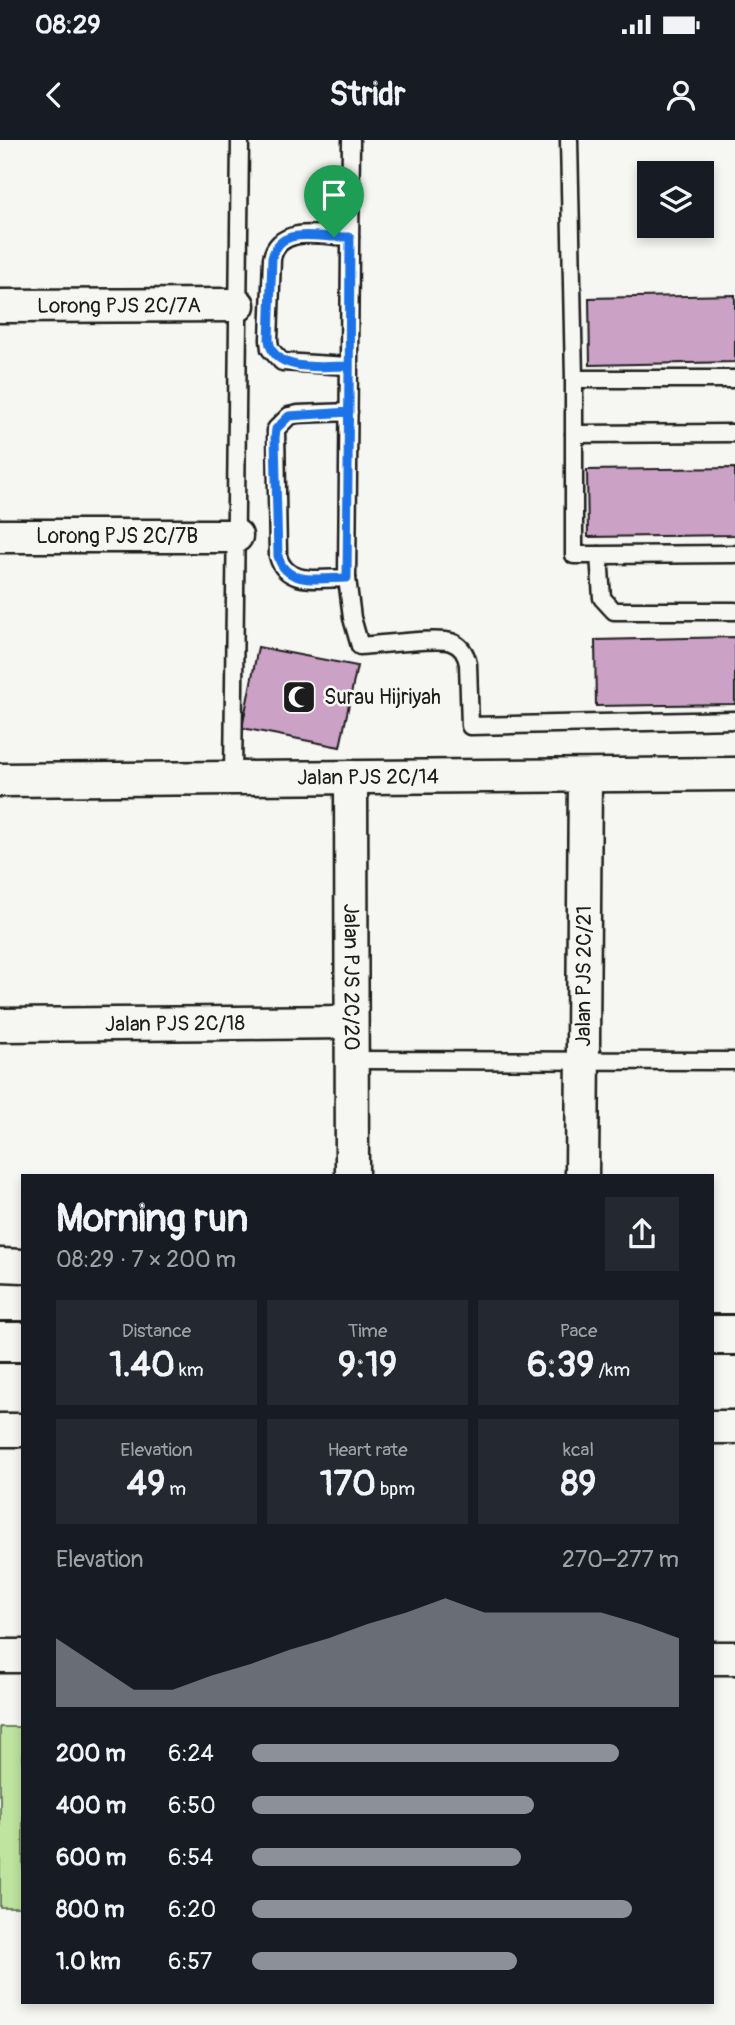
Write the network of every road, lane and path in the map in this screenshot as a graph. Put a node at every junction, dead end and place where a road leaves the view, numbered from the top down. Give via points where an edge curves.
1 (240, 140) edge
2 (351, 140) edge
3 (569, 140) edge
4 (350, 237) junction
5 (238, 305) junction
6 (0, 306) edge
7 (349, 366) junction
8 (574, 379) junction
9 (735, 379) edge
10 (349, 412) junction
11 (735, 433) edge
12 (574, 434) junction
13 (0, 536) edge
14 (236, 536) junction
15 (735, 554) edge
16 (599, 555) junction
17 (347, 578) junction
18 (735, 611) edge
19 (735, 719) edge
20 (735, 774) edge
21 (585, 776) junction
22 (351, 777) junction
23 (233, 778) junction
24 (0, 780) edge
25 (351, 1022) junction
26 (0, 1025) edge
27 (352, 1060) junction
28 (583, 1061) junction
29 (735, 1061) edge
30 (352, 1174) edge
31 (582, 1174) edge
32 (0, 1265) edge
33 (21, 1266) edge
34 (714, 1335) edge
35 (735, 1335) edge
36 (0, 1342) edge
37 (21, 1342) edge
38 (714, 1427) edge
39 (735, 1427) edge
40 (0, 1430) edge
41 (21, 1430) edge
42 (0, 1656) edge
43 (21, 1656) edge
44 (714, 1658) edge
45 (735, 1658) edge

1 - 5 lane
2 - 4 lane
3 - 8 lane
4 - 7 lane
4 - 7 lane via 296,235 279,242 272,258 269,340 270,349 282,362
5 - 6 street, Lorong PJS 2C/7A
5 - 14 lane
7 - 10 lane
8 - 9 lane
8 - 12 lane
10 - 17 lane
10 - 17 lane via 289,416 276,429 275,438 281,564 294,577
11 - 12 lane
12 - 16 lane via 574,555
13 - 14 street, Lorong PJS 2C/7B
14 - 23 lane
15 - 16 lane
16 - 18 lane via 602,598 614,611
17 - 19 lane via 360,646 443,641 466,654 470,726
20 - 21 street, Jalan PJS 2C/14
21 - 22 street, Jalan PJS 2C/14
21 - 28 street, Jalan PJS 2C/21
22 - 23 street, Jalan PJS 2C/14
22 - 25 street, Jalan PJS 2C/20
23 - 24 street, Jalan PJS 2C/14
25 - 26 street, Jalan PJS 2C/18
25 - 27 street, Jalan PJS 2C/20
27 - 28 lane
27 - 30 street, Jalan PJS 2C/20
28 - 29 lane
28 - 31 street, Jalan PJS 2C/21
32 - 33 street
34 - 35 street
36 - 37 street
38 - 39 street
40 - 41 street
42 - 43 street
44 - 45 street

